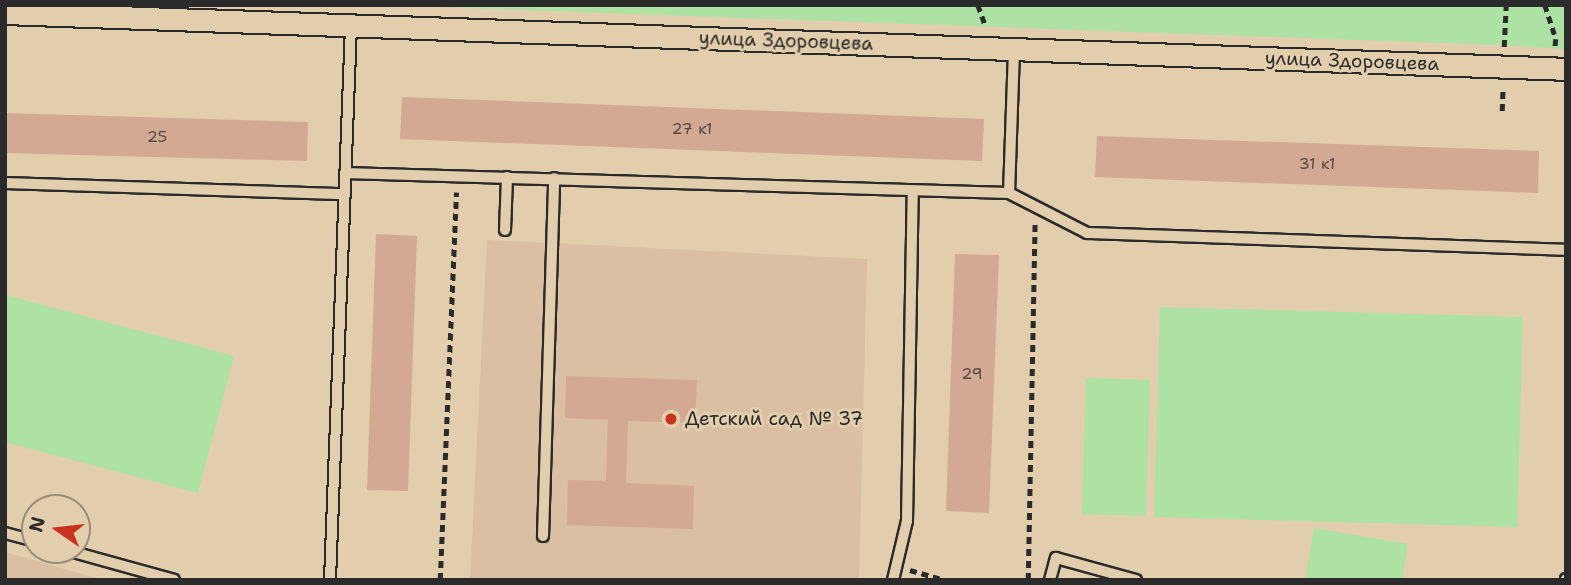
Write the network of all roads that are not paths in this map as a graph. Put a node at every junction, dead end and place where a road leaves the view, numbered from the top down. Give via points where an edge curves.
1 (5, 13) edge
2 (351, 25) junction
3 (1014, 49) junction
4 (1560, 69) edge
5 (345, 173) junction
6 (507, 177) junction
7 (554, 178) junction
8 (5, 183) edge
9 (913, 191) junction
10 (1009, 193) junction
11 (345, 194) junction
12 (505, 230) dead end
13 (1566, 250) edge
14 (543, 536) dead end
15 (91, 557) edge
16 (174, 580) edge
17 (330, 580) edge
18 (893, 580) edge
19 (1050, 580) edge
20 (1136, 580) edge

1 - 2 street, улица Здоровцева
2 - 3 street, улица Здоровцева
2 - 5 lane
3 - 4 street, улица Здоровцева
3 - 10 lane
5 - 6 lane
5 - 11 lane
6 - 7 lane
6 - 12 lane
7 - 9 lane
7 - 14 lane
8 - 11 lane
9 - 10 lane
9 - 18 lane via 907,521
10 - 13 lane via 1087,233
11 - 17 lane
15 - 16 lane
19 - 20 lane via 1056,558

